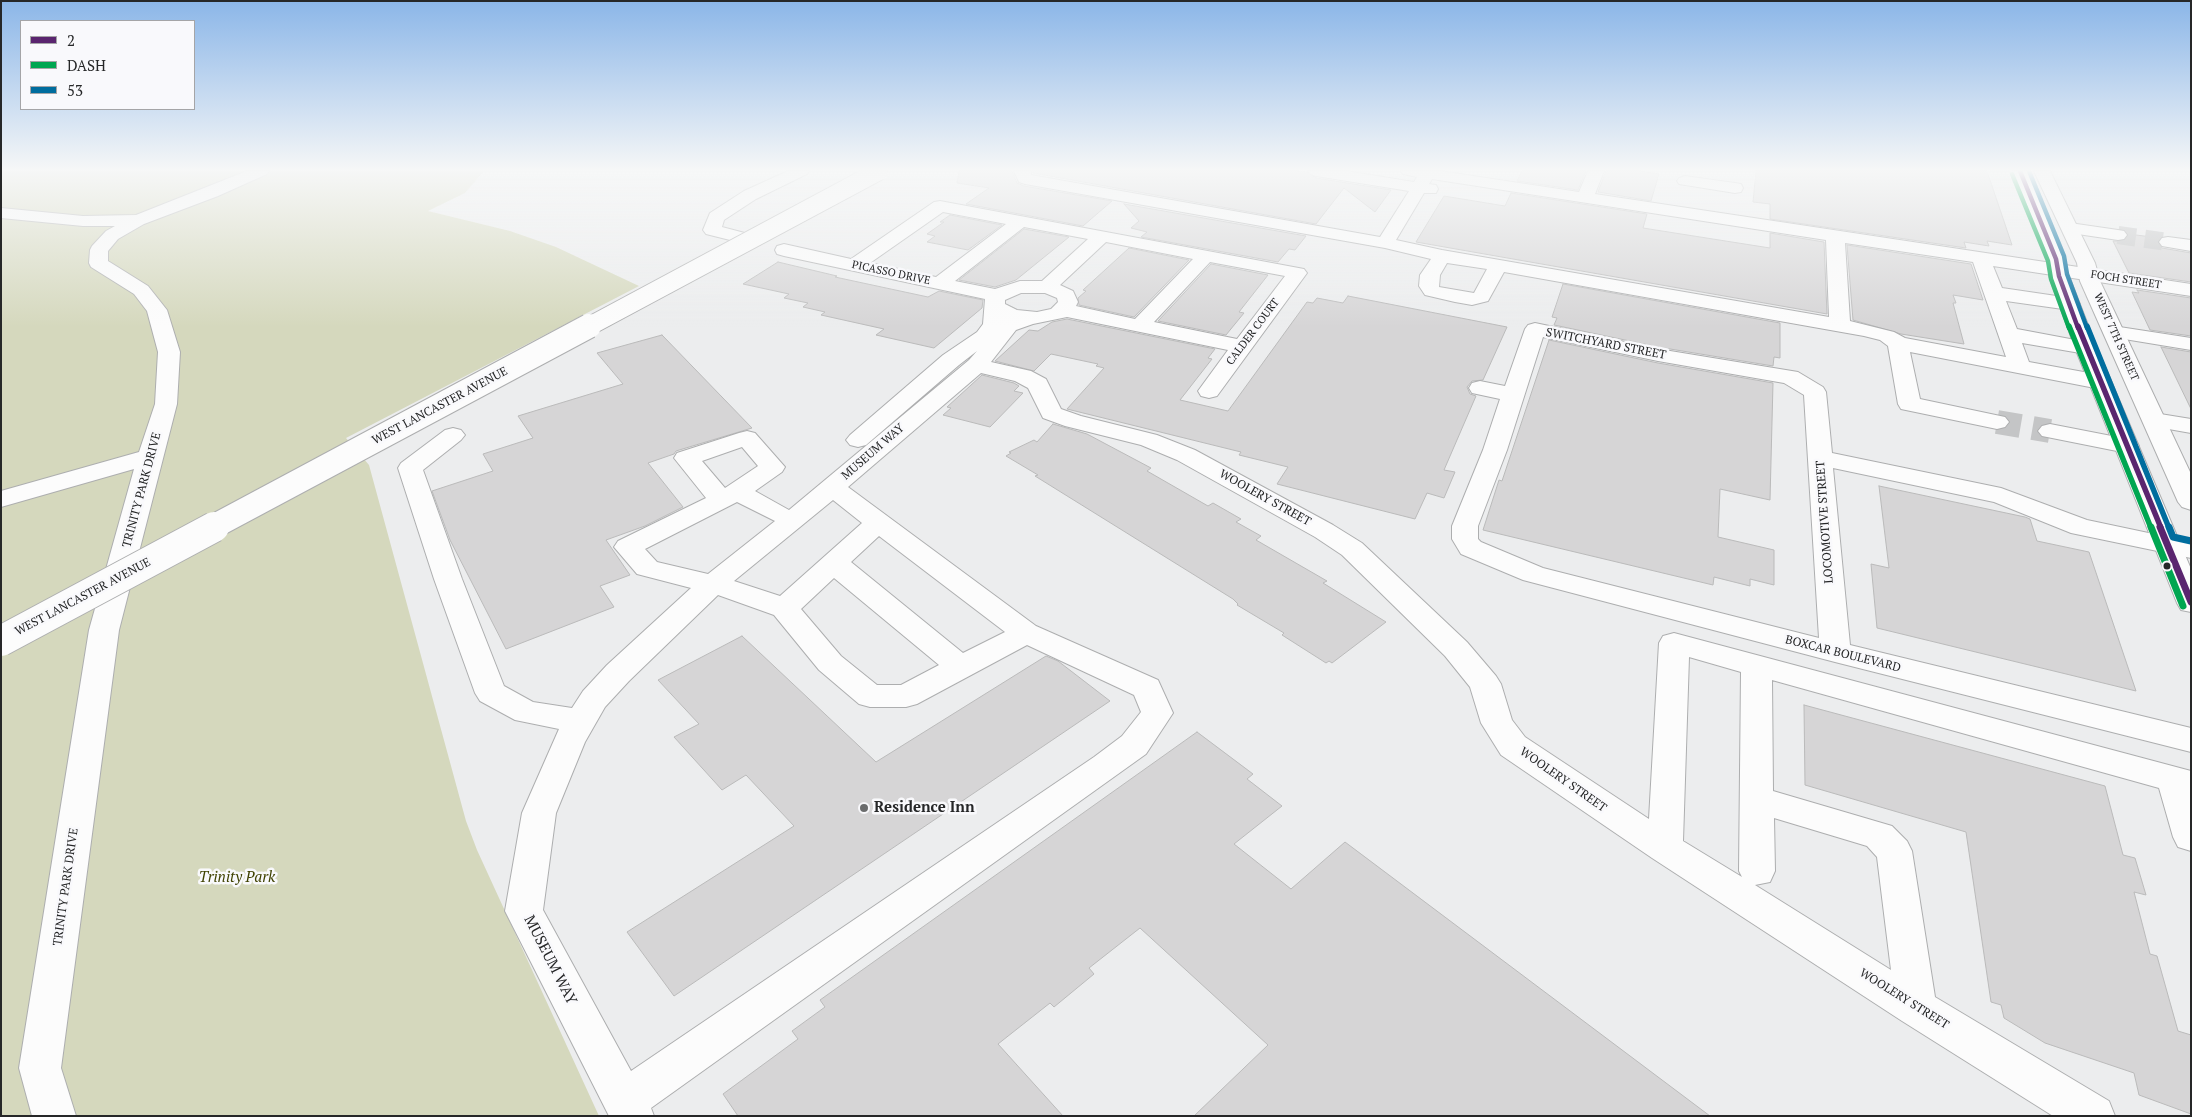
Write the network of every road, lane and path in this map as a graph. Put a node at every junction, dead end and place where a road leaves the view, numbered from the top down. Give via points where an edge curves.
1 (133, 223) edge
2 (714, 223) edge
3 (782, 223) edge
4 (915, 223) edge
5 (1019, 223) edge
6 (1027, 223) edge
7 (1274, 223) edge
8 (1398, 223) edge
9 (1712, 223) edge
10 (1745, 223) edge
11 (2041, 223) edge
12 (2068, 223) edge
13 (2070, 228) junction
14 (2118, 235) tunnel mouth
15 (1102, 236) junction
16 (750, 240) junction
17 (2168, 242) tunnel mouth
18 (1386, 243) junction
19 (1836, 244) junction
20 (2191, 246) edge
21 (784, 250) dead end
22 (1206, 256) junction
23 (1442, 256) junction
24 (1981, 258) junction
25 (855, 264) junction
26 (1498, 266) junction
27 (2057, 269) junction
28 (2088, 274) junction
29 (940, 283) junction
30 (1047, 287) junction
31 (2191, 290) edge
32 (1993, 293) junction
33 (997, 302) junction
34 (2070, 304) junction
35 (1064, 310) junction
36 (1030, 318) junction
37 (1840, 325) junction
38 (1139, 326) junction
39 (2113, 332) junction
40 (2007, 334) junction
41 (1898, 344) junction
42 (2191, 344) edge
43 (1242, 347) junction
44 (2086, 348) junction
45 (976, 365) junction
46 (2020, 368) junction
47 (2100, 382) junction
48 (1480, 388) dead end
49 (1209, 391) dead end
50 (1815, 392) joint
51 (1513, 394) junction
52 (2154, 420) junction
53 (1997, 422) tunnel mouth
54 (2191, 426) edge
55 (2050, 432) tunnel mouth
56 (453, 435) dead end
57 (2127, 446) junction
58 (150, 457) junction
59 (1820, 458) junction
60 (833, 487) junction
61 (2188, 491) edge
62 (1, 499) edge
63 (779, 514) junction
64 (878, 523) junction
65 (2179, 547) edge
66 (1498, 561) joint
67 (834, 563) junction
68 (712, 584) junction
69 (2191, 603) edge
70 (784, 608) junction
71 (1026, 633) junction
72 (1, 641) edge
73 (1835, 652) junction
74 (1756, 666) junction
75 (961, 667) junction
76 (580, 721) junction
77 (2191, 740) edge
78 (2182, 781) edge
79 (1756, 799) junction
80 (2191, 838) edge
81 (1665, 848) junction
82 (1757, 871) dead end
83 (1916, 1008) junction
84 (628, 1109) edge
85 (54, 1116) edge
86 (2093, 1116) edge

1 - 58 street, TRINITY PARK DRIVE via 112,235 99,250 98,263 141,290 152,303 170,352 166,404
2 - 16 street via 712,230
3 - 16 street, WEST LANCASTER AVENUE, bridge
4 - 25 street
5 - 29 street
6 - 15 street
7 - 18 street
8 - 18 street
9 - 19 street
10 - 19 street, FOCH STREET
11 - 27 street
12 - 13 street, WEST 7TH STREET
13 - 14 street
13 - 28 street, WEST 7TH STREET
15 - 22 street
15 - 30 street
16 - 72 street, WEST LANCASTER AVENUE, bridge
17 - 20 street
18 - 23 street
19 - 24 street, FOCH STREET via 1896,236
19 - 37 street
21 - 25 street, PICASSO DRIVE
22 - 38 street
22 - 43 street, CALDER COURT via 1297,273
23 - 26 street
23 - 26 street via 1430,275 1432,292 1472,299 1481,297
24 - 27 street, FOCH STREET
24 - 32 street
25 - 29 street, PICASSO DRIVE
26 - 37 street
27 - 28 street, FOCH STREET
27 - 34 street
28 - 31 street, FOCH STREET
28 - 39 street, WEST 7TH STREET
29 - 33 street, PICASSO DRIVE
30 - 33 street via 1009,290
30 - 35 street via 1066,295 1068,302
32 - 34 street
32 - 40 street
33 - 36 street, PICASSO DRIVE via 1012,316
33 - 63 street, MUSEUM WAY via 993,325 984,336 883,418
34 - 44 street
35 - 36 street
35 - 38 street
36 - 45 street, MUSEUM WAY via 1009,326
37 - 41 street via 1887,336
38 - 43 street
39 - 42 street
39 - 52 street, WEST 7TH STREET
40 - 44 street
40 - 46 street
41 - 46 street
41 - 53 street via 1909,404
43 - 49 street, CALDER COURT
44 - 47 street
45 - 60 street, MUSEUM WAY
45 - 81 street, WOOLERY STREET via 1023,376 1038,384 1051,413 1150,440 1186,455 1324,531 1352,550 1456,648 1484,684 1497,723 1513,746
46 - 47 street
47 - 57 street
48 - 51 street
50 - 51 street, SWITCHYARD STREET via 1790,377 1535,330
50 - 59 street, LOCOMOTIVE STREET
51 - 66 street, SWITCHYARD STREET via 1464,526 1465,539 1471,548
52 - 54 street
52 - 61 street, WEST 7TH STREET
55 - 57 street
56 - 76 street via 410,468 491,693 526,712
57 - 65 street
58 - 62 street
58 - 85 street, TRINITY PARK DRIVE via 104,630 45,1029 40,1068
59 - 65 street via 2000,496 2080,526
59 - 73 street, LOCOMOTIVE STREET
60 - 64 street
60 - 68 street, MUSEUM WAY
63 - 68 street, MUSEUM WAY
63 - 68 street via 729,496 628,547 647,568 668,576
64 - 67 street
64 - 71 street
65 - 69 street
66 - 73 street, BOXCAR BOULEVARD via 1533,574
67 - 70 street
67 - 75 street
68 - 70 street
68 - 76 street, MUSEUM WAY via 618,673 594,699
70 - 75 street via 830,663 870,696 906,696
71 - 75 street
71 - 84 street via 1147,688 1157,713 1134,744
73 - 77 street, BOXCAR BOULEVARD
74 - 78 street
74 - 79 street
74 - 81 street via 1674,643
76 - 84 street, MUSEUM WAY via 539,813 524,911
78 - 80 street
79 - 82 street
79 - 83 street via 1879,836 1894,851
81 - 83 street, WOOLERY STREET
83 - 86 street, WOOLERY STREET

